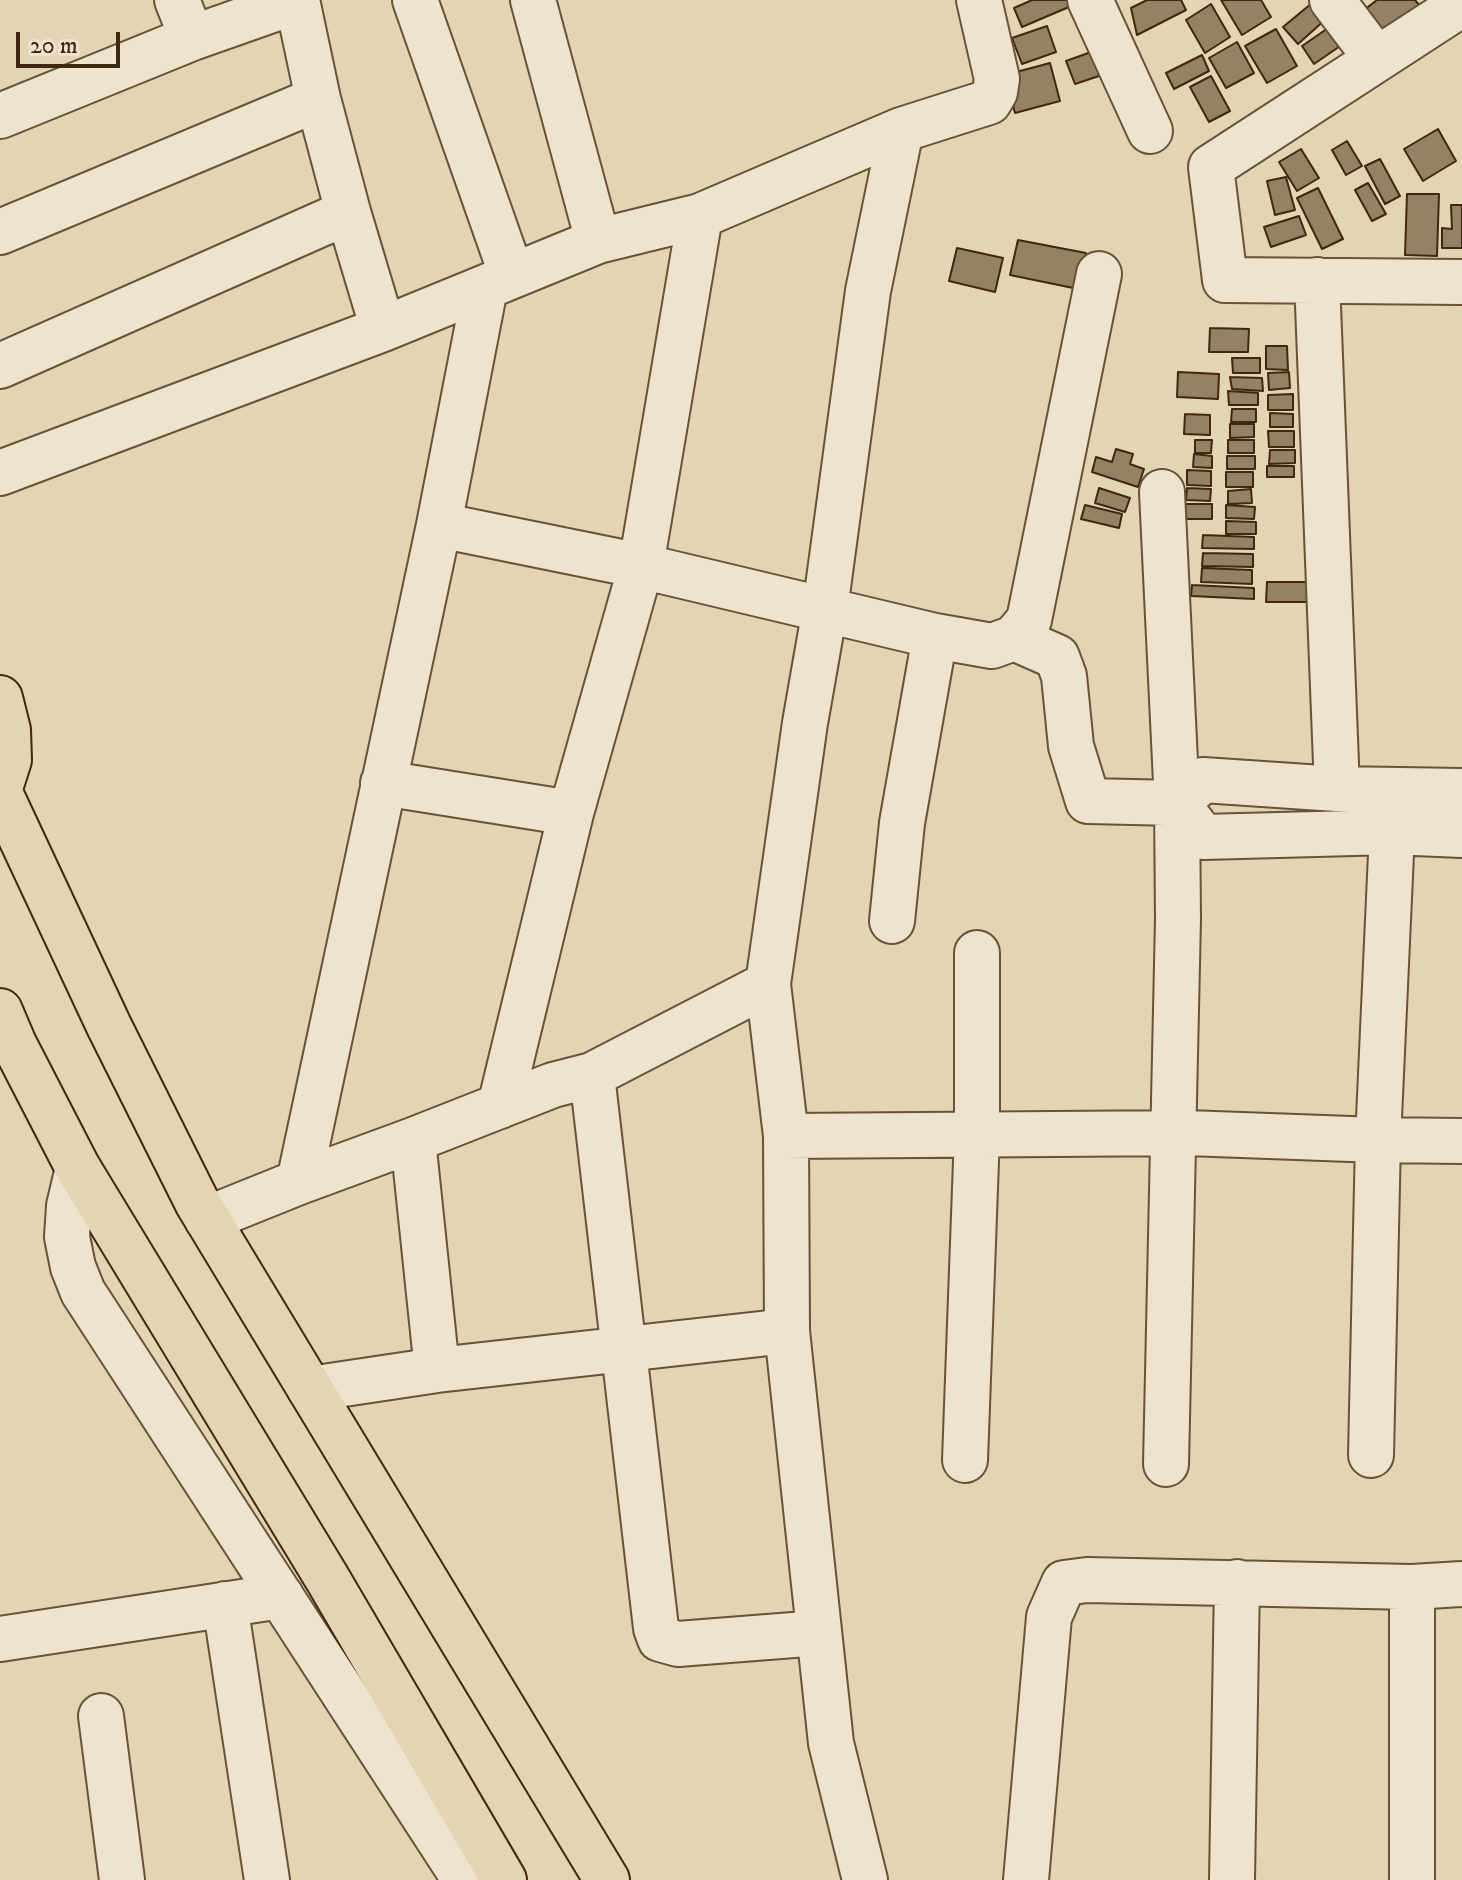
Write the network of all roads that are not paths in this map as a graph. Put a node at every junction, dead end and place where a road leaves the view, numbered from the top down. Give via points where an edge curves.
1 (297, 0) edge
2 (415, 0) edge
3 (533, 0) edge
4 (979, 0) edge
5 (1090, 0) edge
6 (1332, 0) edge
7 (1461, 2) edge
8 (185, 19) edge
9 (1376, 58) junction
10 (318, 99) junction
11 (0, 116) edge
12 (901, 130) junction
13 (1150, 131) dead end
14 (348, 212) junction
15 (700, 216) junction
16 (0, 232) edge
17 (598, 241) junction
18 (1099, 274) dead end
19 (1317, 280) junction
20 (498, 282) junction
21 (1462, 282) edge
22 (383, 329) junction
23 (0, 366) edge
24 (0, 473) edge
25 (1162, 492) dead end
26 (439, 525) junction
27 (641, 566) junction
28 (825, 609) junction
29 (935, 636) junction
30 (1014, 638) junction
31 (0, 698) edge
32 (383, 783) junction
33 (1337, 789) junction
34 (0, 791) edge
35 (1462, 791) edge
36 (1177, 803) junction
37 (571, 813) junction
38 (1392, 832) junction
39 (1462, 835) edge
40 (892, 921) dead end
41 (977, 953) dead end
42 (768, 984) junction
43 (5, 1033) edge
44 (592, 1075) junction
45 (500, 1106) junction
46 (977, 1134) junction
47 (1173, 1134) junction
48 (786, 1136) junction
49 (413, 1140) junction
50 (1378, 1140) junction
51 (1462, 1141) edge
52 (78, 1168) junction
53 (299, 1182) junction
54 (207, 1219) junction
55 (787, 1331) junction
56 (625, 1348) junction
57 (437, 1370) junction
58 (310, 1389) junction
59 (1371, 1455) dead end
60 (965, 1460) dead end
61 (1166, 1464) dead end
62 (1237, 1582) junction
63 (1462, 1584) edge
64 (1412, 1587) junction
65 (281, 1596) junction
66 (225, 1604) junction
67 (819, 1633) junction
68 (0, 1639) edge
69 (101, 1716) dead end
70 (122, 1880) edge
71 (267, 1880) edge
72 (465, 1880) edge
73 (504, 1880) edge
74 (607, 1880) edge
75 (865, 1880) edge
76 (1026, 1880) edge
77 (1232, 1880) edge
78 (1412, 1880) edge

1 - 8 street
1 - 10 street
2 - 20 street
3 - 17 street
4 - 12 street via 997,79 995,92 989,102
5 - 13 street
6 - 9 street
7 - 9 street
8 - 11 street
9 - 19 street via 1211,167 1225,280
10 - 14 street
10 - 16 street
12 - 15 street
12 - 28 street via 868,291
14 - 22 street
14 - 23 street
15 - 17 street
15 - 27 street
17 - 20 street
18 - 30 street via 1029,620
19 - 21 street
19 - 33 street
20 - 22 street
20 - 26 street
22 - 24 street
25 - 36 street
26 - 27 street
26 - 32 street
27 - 28 street
27 - 37 street
28 - 29 street
28 - 42 street
29 - 30 street via 992,646
29 - 40 street via 902,823
30 - 36 street via 1057,657 1071,746 1088,801
31 - 34 main road via 9,760
32 - 37 street
32 - 53 street
33 - 35 street
33 - 36 street via 1203,780
34 - 54 main road via 109,1026
36 - 38 street via 1203,837
36 - 47 street
37 - 45 street
38 - 39 street
38 - 50 street
41 - 46 street
42 - 44 street
42 - 48 street
43 - 52 main road
44 - 45 street
44 - 56 street
45 - 49 street
46 - 47 street
46 - 48 street
46 - 60 street
47 - 50 street
47 - 61 street
48 - 55 street
49 - 53 street
49 - 57 street
50 - 51 street
50 - 59 street
52 - 65 street via 67,1237 83,1292
52 - 73 main road
53 - 54 street
54 - 58 main road
55 - 56 street
55 - 67 street
56 - 57 street
56 - 67 street via 660,1639 678,1644
57 - 58 street
58 - 74 main road
62 - 64 street
62 - 76 street via 1064,1583 1049,1617
62 - 77 street
63 - 64 street
64 - 78 street
65 - 66 street
65 - 72 street
66 - 68 street
66 - 71 street
67 - 75 street via 831,1743
69 - 70 street

